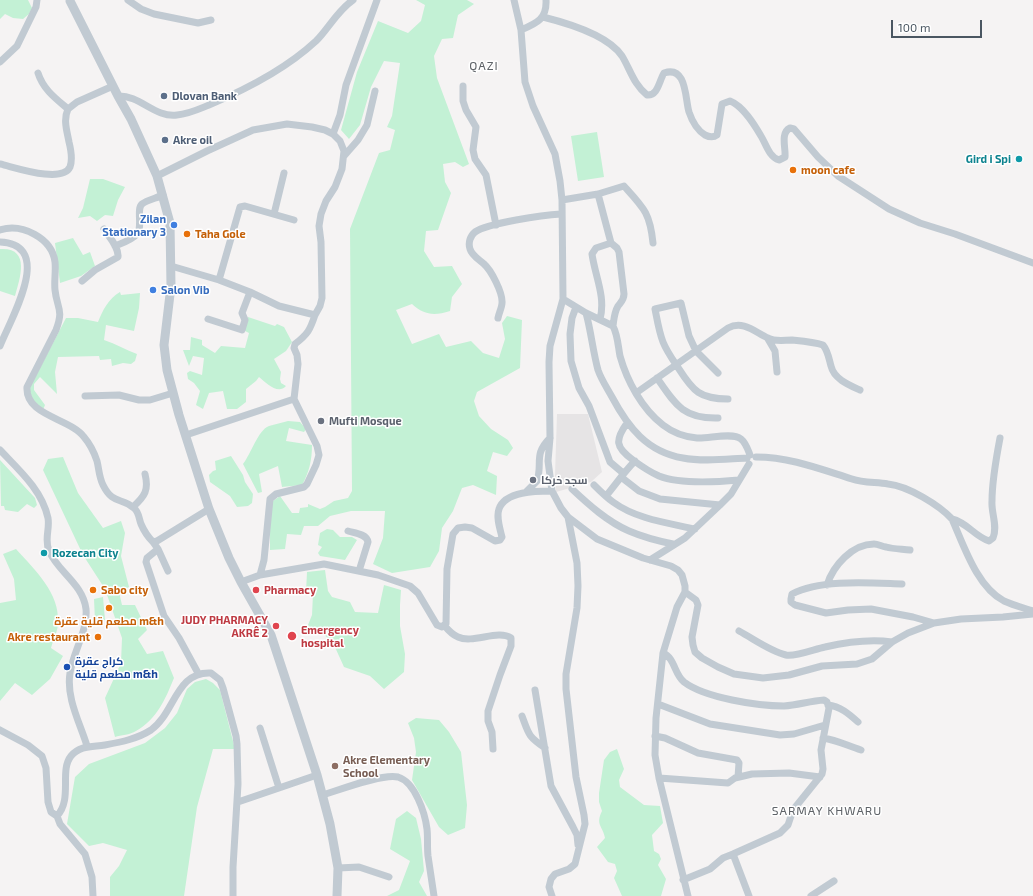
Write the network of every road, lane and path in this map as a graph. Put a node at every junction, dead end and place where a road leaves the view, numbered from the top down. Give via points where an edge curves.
1 (37, 0) edge
2 (70, 0) edge
3 (128, 0) edge
4 (352, 0) edge
5 (377, 0) edge
6 (514, 0) edge
7 (546, 0) edge
8 (543, 17) junction
9 (211, 20) dead end
10 (521, 30) junction
11 (0, 62) edge
12 (38, 73) dead end
13 (112, 86) junction
14 (463, 86) dead end
15 (375, 91) dead end
16 (118, 96) junction
17 (68, 109) junction
18 (333, 134) junction
19 (344, 157) junction
20 (0, 164) edge
21 (284, 173) dead end
22 (157, 176) junction
23 (598, 194) junction
24 (162, 195) junction
25 (562, 200) junction
26 (274, 214) junction
27 (561, 214) junction
28 (294, 220) dead end
29 (496, 225) junction
30 (104, 229) dead end
31 (0, 230) edge
32 (0, 242) edge
33 (611, 243) junction
34 (654, 243) dead end
35 (115, 246) junction
36 (1033, 263) edge
37 (171, 266) junction
38 (219, 280) junction
39 (82, 281) dead end
40 (250, 292) junction
41 (563, 299) junction
42 (576, 307) junction
43 (586, 313) junction
44 (315, 315) junction
45 (498, 318) dead end
46 (208, 319) dead end
47 (600, 319) junction
48 (613, 326) junction
49 (768, 339) junction
50 (0, 346) edge
51 (696, 351) junction
52 (676, 365) junction
53 (777, 372) dead end
54 (718, 373) dead end
55 (658, 378) junction
56 (860, 390) dead end
57 (173, 393) junction
58 (636, 393) junction
59 (85, 396) dead end
60 (294, 399) junction
61 (728, 399) dead end
62 (718, 418) dead end
63 (627, 423) junction
64 (186, 435) junction
65 (550, 438) junction
66 (1000, 438) dead end
67 (0, 450) edge
68 (751, 459) junction
69 (635, 461) junction
70 (145, 474) dead end
71 (622, 475) junction
72 (739, 480) junction
73 (594, 485) dead end
74 (572, 489) dead end
75 (552, 491) junction
76 (524, 493) junction
77 (606, 496) junction
78 (720, 505) junction
79 (133, 507) junction
80 (209, 509) junction
81 (568, 517) junction
82 (952, 519) junction
83 (695, 529) junction
84 (348, 531) dead end
85 (153, 542) junction
86 (674, 544) junction
87 (158, 550) junction
88 (910, 550) dead end
89 (650, 560) junction
90 (168, 572) dead end
91 (358, 572) junction
92 (260, 575) junction
93 (241, 582) junction
94 (902, 584) dead end
95 (827, 585) junction
96 (685, 592) junction
97 (1033, 612) edge
98 (934, 623) junction
99 (444, 625) junction
100 (739, 631) dead end
101 (892, 642) junction
102 (663, 653) junction
103 (198, 673) junction
104 (535, 690) dead end
105 (658, 704) junction
106 (828, 705) junction
107 (522, 716) dead end
108 (858, 722) dead end
109 (824, 726) junction
110 (260, 728) dead end
111 (0, 730) edge
112 (655, 736) junction
113 (823, 738) junction
114 (87, 746) junction
115 (545, 748) junction
116 (493, 749) dead end
117 (862, 750) dead end
118 (317, 775) junction
119 (738, 777) junction
120 (820, 777) junction
121 (659, 778) junction
122 (279, 788) junction
123 (323, 795) junction
124 (238, 802) junction
125 (56, 816) junction
126 (579, 849) junction
127 (732, 854) junction
128 (338, 868) junction
129 (390, 877) dead end
130 (683, 880) junction
131 (834, 881) dead end
132 (93, 896) edge
133 (233, 896) edge
134 (337, 896) edge
135 (434, 896) edge
136 (552, 896) edge
137 (688, 896) edge
138 (749, 896) edge
139 (811, 896) edge

1 - 11 street via 17,46
2 - 13 street
3 - 9 street via 154,14 198,23
4 - 16 street via 300,56 242,91 187,114 168,115 131,98
5 - 18 street via 346,85
6 - 10 street
7 - 8 street via 547,10
8 - 10 street via 534,25
8 - 36 street via 610,43 621,55 637,84 647,95 655,93 664,73 674,72 683,81 694,123 704,134 710,137 717,135 722,104 730,101 736,103 761,135 775,159 785,157 785,134 790,128 838,176 889,209 920,223
10 - 25 street via 526,82 533,106 555,154
12 - 17 street via 41,83 50,94
13 - 16 street
13 - 17 street via 77,102
14 - 29 street via 463,101 476,127 473,150 475,159 486,175
15 - 19 street via 367,125
16 - 22 street via 131,118
17 - 20 street via 65,121 71,157 70,166 66,171 54,175
18 - 19 street via 340,141
18 - 22 street via 312,127 286,124 253,130
19 - 44 street via 335,187 320,214 322,298
21 - 26 street
22 - 24 street
23 - 25 street
23 - 33 street
23 - 34 street via 624,186 645,210
24 - 35 street via 142,204 137,234
24 - 37 street via 170,223
25 - 27 street
26 - 28 street
26 - 38 street via 240,207
27 - 29 street via 541,215
27 - 41 street
29 - 45 street via 479,230 473,234 469,242 470,250 486,265 500,292 502,302
30 - 35 street
31 - 79 street via 14,228 32,233 50,250 55,262 55,287 61,315 56,330 26,387 28,398 38,410 71,426 84,436 94,454 99,477 107,493 117,501
32 - 50 street via 16,244 27,259 27,276 22,296
33 - 47 street via 596,248 592,254 603,306
33 - 48 street via 619,252 624,294 614,315
35 - 39 street via 118,257
37 - 38 street
37 - 57 street via 164,345
38 - 40 street
40 - 44 street via 279,306
40 - 46 street via 242,313 245,320 242,330
41 - 42 street
41 - 65 street via 550,346
42 - 43 street
42 - 71 street via 570,334 571,361 579,388 589,406 610,462
43 - 47 street
43 - 63 street via 598,370
44 - 60 street via 305,336 295,344 298,364
47 - 48 street
48 - 58 street via 624,368
49 - 51 street via 753,329 737,325 728,328
49 - 53 street via 775,351
49 - 56 street via 823,345 835,376
51 - 52 street
51 - 52 street via 689,336 681,303 655,309 662,341
51 - 54 street
52 - 55 street
52 - 61 street via 692,388 704,395
55 - 58 street
55 - 62 street via 679,407 688,414
57 - 59 street via 150,400 120,395
57 - 64 street
58 - 68 street via 656,419 670,430 696,438 738,437 744,442
60 - 64 street
60 - 92 street via 319,455 304,487 276,494 270,499 264,560
63 - 68 street via 643,440 672,456
63 - 69 street via 618,441 625,454
64 - 80 street
65 - 75 street via 548,461
65 - 76 street via 539,453 536,481
66 - 82 street via 992,496 995,528 993,538 989,541 982,539 961,522
67 - 114 street via 39,494 48,520 46,542 49,550 84,600 86,618 69,685
68 - 72 street
68 - 82 street via 772,457 853,480 901,486 946,512
69 - 71 street
69 - 72 street via 660,476 686,482
70 - 79 street via 147,490
71 - 77 street
71 - 78 street via 639,491 660,499
72 - 78 street via 731,494
73 - 77 street
74 - 86 street via 601,514 628,531
75 - 76 street
75 - 81 street via 560,508
76 - 99 street via 509,499 499,509 502,537 500,540 495,541 472,528 465,527 458,528 453,534
77 - 83 street via 613,502 652,520
78 - 83 street
79 - 85 street via 145,533
80 - 85 street
80 - 93 street
81 - 89 street via 597,539
81 - 126 street via 577,563 578,586 566,689 576,777 585,824
82 - 97 street via 978,574 988,589 1004,600
83 - 86 street
84 - 91 street via 366,536 368,539
85 - 87 street
86 - 89 street
87 - 90 street
87 - 103 street via 147,558 148,569 164,616
88 - 95 street via 879,544 865,546 837,565
89 - 96 street via 678,570 684,580
91 - 92 street via 324,564
91 - 99 street via 378,575 410,586 418,593 437,625
92 - 93 street
93 - 118 street via 271,635
94 - 95 street
95 - 98 street via 798,591 792,594 791,602 826,613 871,609
96 - 101 street via 696,600 698,605 692,637 695,652 734,674 775,678 822,666 857,664 872,658
96 - 102 street via 677,607
97 - 98 street
98 - 101 street
99 - 116 street via 459,638 502,635 511,638 510,650 488,711
100 - 101 street via 773,650 789,655 856,642
102 - 105 street
102 - 106 street via 668,655 685,682 709,693 732,700 768,705 785,706 824,700
103 - 114 street via 180,688 167,712 150,730 122,741
103 - 124 street via 211,672 220,680 223,688 236,736
104 - 115 street
105 - 109 street via 710,724 780,735
105 - 112 street
106 - 108 street via 835,706
106 - 109 street
107 - 115 street via 527,732
109 - 113 street
110 - 122 street
111 - 125 street via 28,744 42,756 46,768 48,802 51,812
112 - 119 street via 698,753 737,760
112 - 121 street
113 - 117 street via 837,740
113 - 120 street via 823,769
114 - 125 street via 73,754 68,762 64,802 62,810
115 - 126 street via 551,786 577,835
118 - 122 street
118 - 123 street
119 - 120 street via 752,774
119 - 121 street via 728,782
120 - 127 street via 793,810 786,829
121 - 130 street
122 - 124 street
123 - 128 street
123 - 135 street via 382,778 398,777 409,785 422,809 427,829
124 - 133 street via 234,835
125 - 132 street via 85,854 92,877
126 - 136 street via 572,867 555,874 551,879 549,887
127 - 130 street via 705,871
127 - 138 street
128 - 129 street via 360,867
128 - 134 street
130 - 137 street
131 - 139 street

